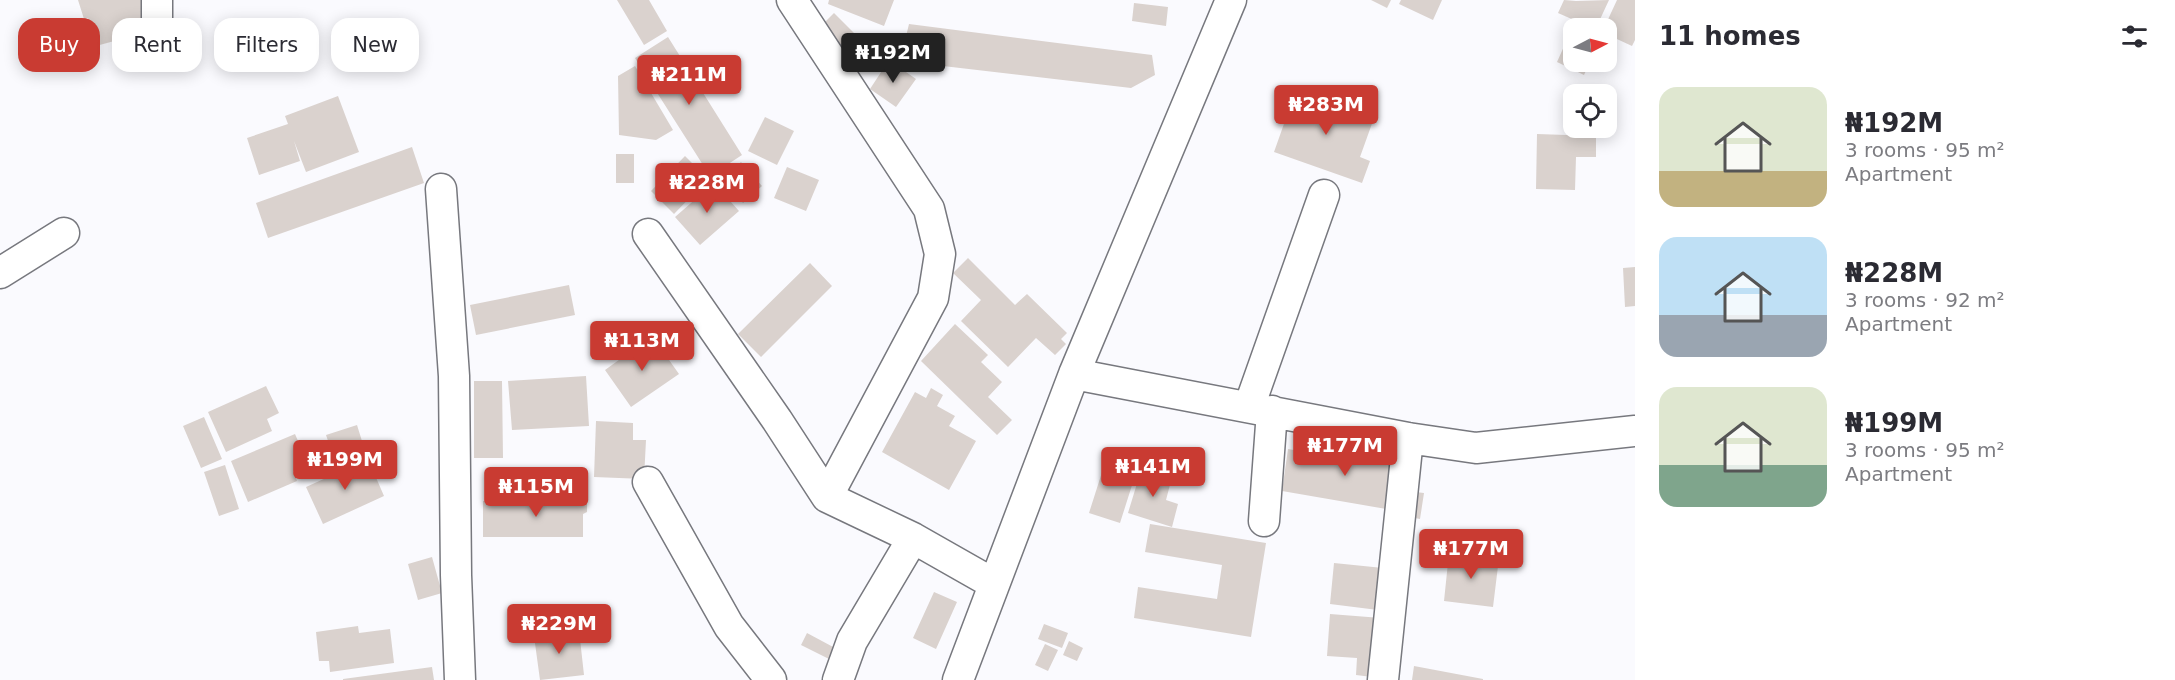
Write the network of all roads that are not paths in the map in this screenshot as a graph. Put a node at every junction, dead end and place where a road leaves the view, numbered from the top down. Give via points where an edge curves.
1 (792, 0) edge
2 (1231, 0) edge
3 (441, 189) dead end
4 (1324, 195) dead end
5 (64, 232) dead end
6 (648, 234) dead end
7 (0, 273) edge
8 (1074, 374) junction
9 (1260, 409) junction
10 (1635, 431) edge
11 (1408, 438) junction
12 (648, 482) dead end
13 (827, 497) junction
14 (1264, 521) dead end
15 (913, 538) junction
16 (994, 584) junction
17 (460, 680) edge
18 (771, 680) edge
19 (838, 680) edge
20 (958, 680) edge
21 (1383, 680) edge

1 - 13 street via 929,209 940,254 933,298
2 - 8 street
3 - 17 street via 454,376
4 - 9 street
5 - 7 street
6 - 13 street
8 - 9 street
8 - 16 street
9 - 11 street
9 - 14 street
10 - 11 street via 1476,448
11 - 21 street
12 - 18 street via 729,626
13 - 15 street
15 - 16 street
15 - 19 street via 852,641
16 - 20 street

